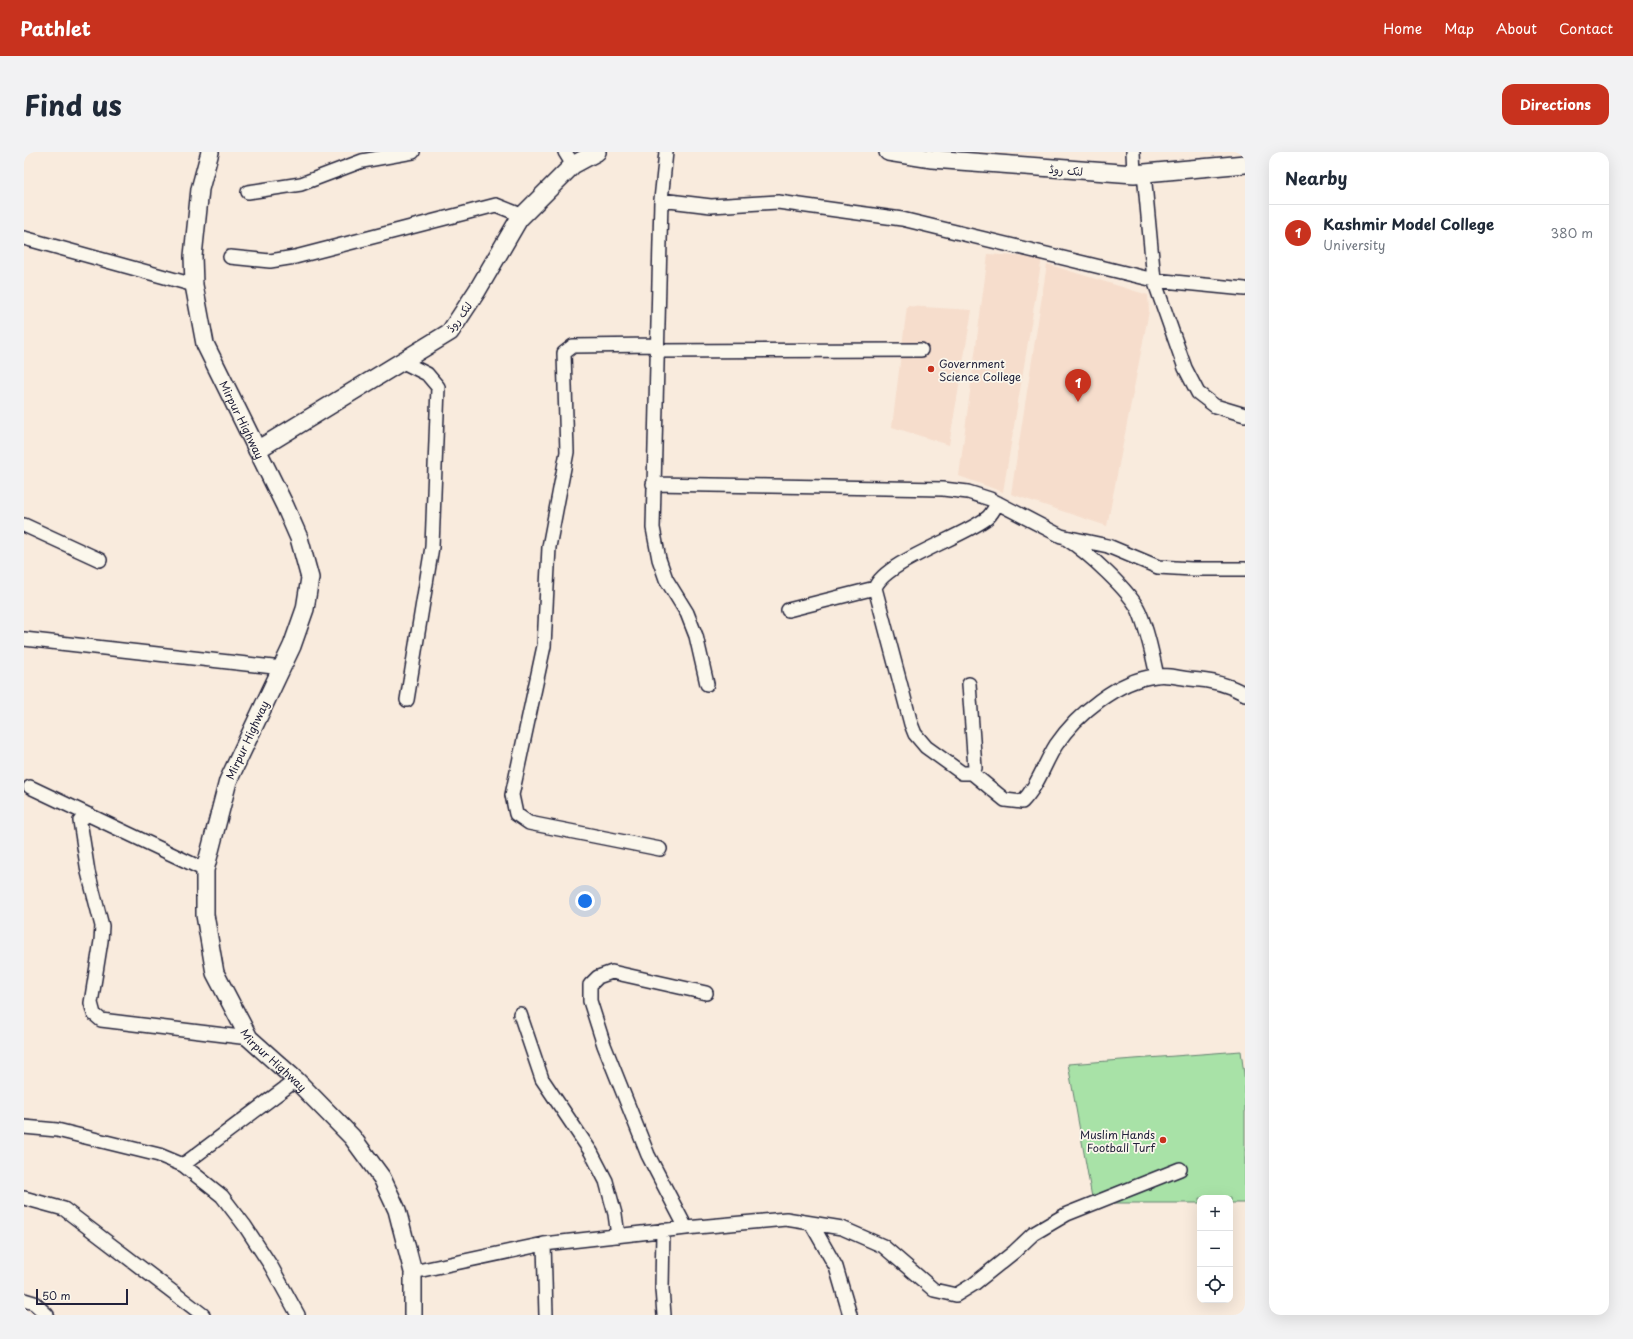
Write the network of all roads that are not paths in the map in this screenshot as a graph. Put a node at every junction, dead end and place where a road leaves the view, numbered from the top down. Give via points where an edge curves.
1 (210, 152) edge
2 (412, 152) edge
3 (597, 152) edge
4 (666, 152) edge
5 (888, 152) edge
6 (1133, 152) edge
7 (569, 158) edge
8 (1245, 164) edge
9 (1139, 174) junction
10 (248, 192) dead end
11 (661, 200) junction
12 (519, 219) junction
13 (24, 238) edge
14 (230, 257) dead end
15 (1154, 280) junction
16 (194, 285) junction
17 (1245, 289) edge
18 (656, 348) junction
19 (921, 350) dead end
20 (401, 361) junction
21 (1245, 415) edge
22 (257, 450) junction
23 (653, 484) junction
24 (998, 503) junction
25 (24, 525) edge
26 (1061, 536) junction
27 (100, 560) dead end
28 (1245, 569) edge
29 (875, 588) junction
30 (788, 610) dead end
31 (24, 639) edge
32 (282, 668) junction
33 (1156, 676) junction
34 (706, 684) dead end
35 (969, 684) dead end
36 (1245, 694) edge
37 (408, 700) dead end
38 (972, 773) junction
39 (30, 787) dead end
40 (90, 815) junction
41 (660, 849) dead end
42 (205, 870) junction
43 (706, 993) dead end
44 (520, 1014) dead end
45 (249, 1038) junction
46 (296, 1080) junction
47 (24, 1127) edge
48 (183, 1165) junction
49 (1180, 1169) dead end
50 (24, 1198) edge
51 (811, 1223) junction
52 (686, 1228) junction
53 (664, 1230) junction
54 (618, 1236) junction
55 (544, 1244) junction
56 (413, 1272) junction
57 (24, 1300) edge
58 (47, 1315) edge
59 (203, 1315) edge
60 (298, 1315) edge
61 (414, 1315) edge
62 (546, 1315) edge
63 (664, 1315) edge
64 (850, 1315) edge

1 - 16 main road, Mirpur Highway via 200,189 193,256
2 - 10 street via 362,161 301,184
3 - 7 main road, لنک روڈ
4 - 11 street
5 - 9 main road, لنک روڈ via 932,159
6 - 9 street
7 - 12 main road, لنک روڈ
8 - 9 main road, لنک روڈ
9 - 15 street
11 - 15 street via 711,206 778,202 902,219
11 - 18 street
12 - 14 street via 516,213 496,205 295,257 270,261
12 - 20 main road, لنک روڈ via 478,291 450,332
13 - 16 street
15 - 17 street
15 - 21 street via 1185,368 1198,393 1214,406
16 - 22 main road, Mirpur Highway via 205,344
18 - 19 street
18 - 23 street
18 - 41 street via 573,346 564,353 567,452 548,547 544,646 512,796 516,814 529,823
20 - 22 main road, لنک روڈ
20 - 37 street via 427,374 438,387 432,547
22 - 32 main road, Mirpur Highway via 299,538 310,578 305,609
23 - 24 street via 943,489 968,492
23 - 34 street via 653,528 659,560 666,579 687,613 696,636
24 - 26 street
24 - 29 street via 987,518 958,536 891,570 877,581
25 - 27 street
26 - 28 street via 1108,546 1158,567
26 - 33 street via 1080,548 1121,588 1138,609 1150,640
29 - 30 street
29 - 38 street via 915,734 926,747 962,773
31 - 32 street
32 - 42 main road, Mirpur Highway via 228,781
33 - 36 street via 1206,680 1235,688
33 - 38 street via 1109,693 1088,709 1057,745 1032,791 1022,802 1005,800
35 - 38 street via 975,768
39 - 40 street
40 - 42 street
40 - 45 street via 80,821 90,879 102,926 91,1003 94,1014 101,1020
42 - 45 main road, Mirpur Highway via 205,915 215,973
43 - 52 street via 612,972 598,977 590,985 590,1000 604,1045 648,1155
44 - 54 street via 542,1079 591,1152 606,1181
45 - 46 main road, Mirpur Highway
46 - 48 street
46 - 56 main road, Mirpur Highway via 352,1137 382,1178 397,1210
47 - 48 street via 57,1130 159,1155
48 - 60 street via 222,1196 271,1266
49 - 51 street via 1067,1214 1033,1234 974,1284 956,1295 934,1290 883,1246 842,1228
50 - 59 street via 64,1209
51 - 52 street via 786,1219
51 - 64 street via 836,1266
52 - 53 street
53 - 54 street
53 - 63 street
54 - 55 street
55 - 56 street
55 - 62 street
56 - 61 main road, Mirpur Highway
57 - 58 street via 34,1303

